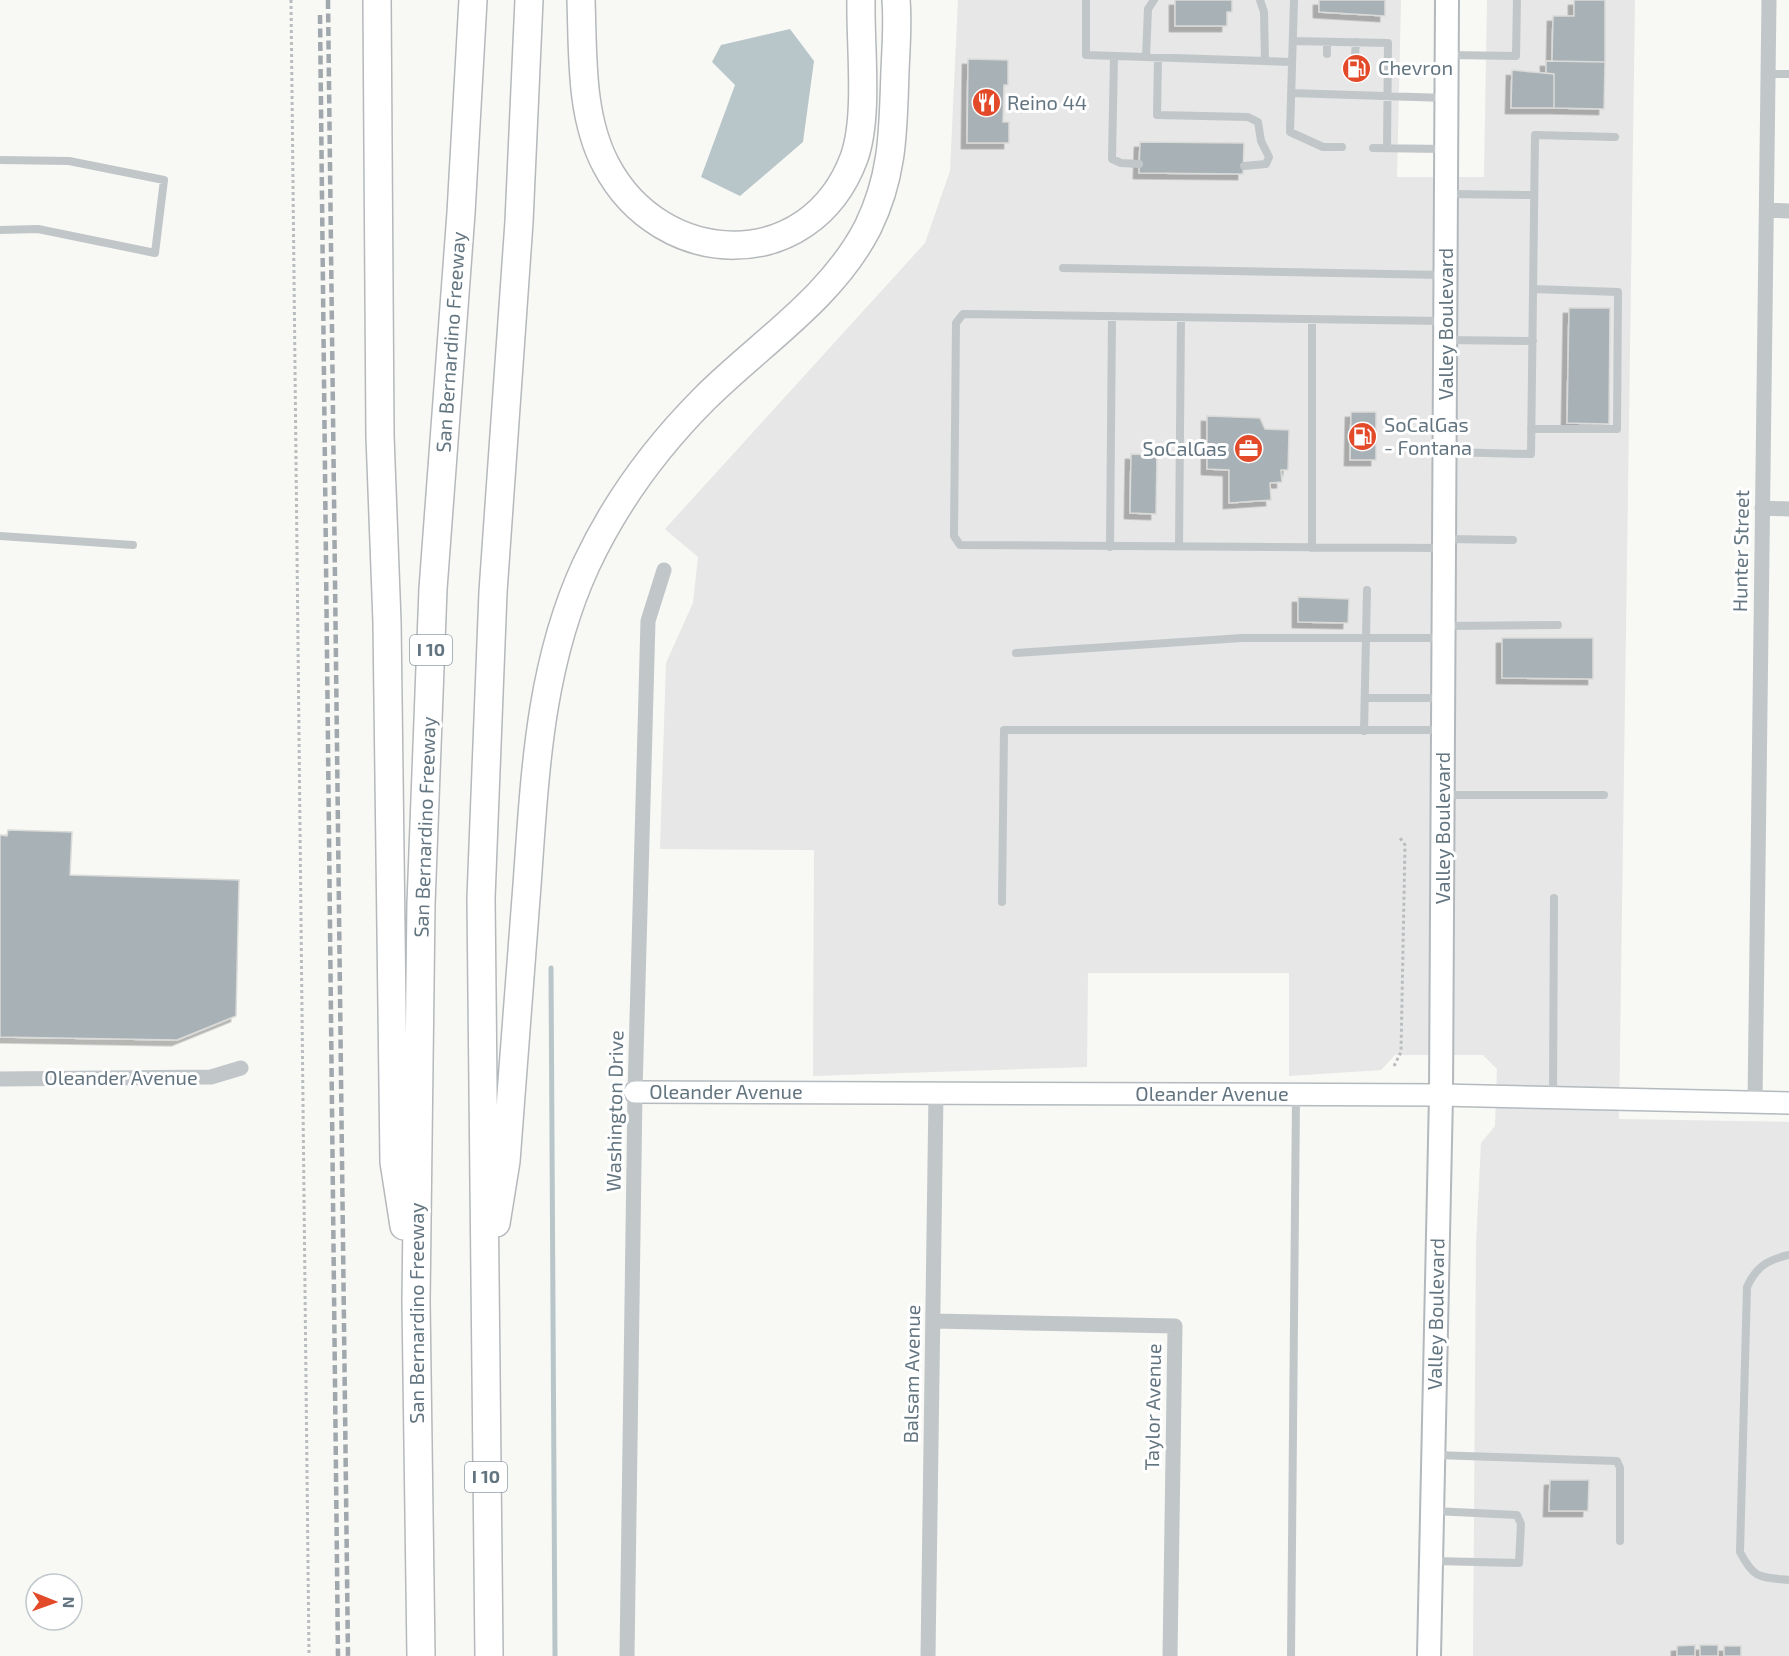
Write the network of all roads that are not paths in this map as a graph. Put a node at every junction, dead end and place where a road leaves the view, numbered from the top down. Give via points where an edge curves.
1 (377, 0) edge
2 (473, 0) edge
3 (529, 0) edge
4 (581, 0) edge
5 (861, 0) edge
6 (896, 0) edge
7 (1086, 0) edge
8 (1154, 0) edge
9 (1260, 0) edge
10 (1294, 0) edge
11 (1447, 0) edge
12 (1517, 0) edge
13 (1769, 0) edge
14 (1293, 41) junction
15 (1327, 42) junction
16 (1356, 42) junction
17 (1327, 54) dead end
18 (1355, 55) dead end
19 (1447, 55) junction
20 (1114, 56) junction
21 (1146, 57) junction
22 (1158, 58) junction
23 (1264, 61) junction
24 (1292, 62) junction
25 (1789, 74) edge
26 (1768, 75) junction
27 (1291, 93) junction
28 (1387, 96) junction
29 (1447, 98) junction
30 (1615, 137) dead end
31 (1342, 147) dead end
32 (1373, 148) dead end
33 (1387, 148) junction
34 (1446, 149) junction
35 (0, 160) edge
36 (1139, 164) dead end
37 (1244, 166) dead end
38 (1446, 194) junction
39 (1534, 195) junction
40 (1767, 210) junction
41 (1789, 210) edge
42 (0, 230) edge
43 (1063, 268) dead end
44 (1447, 275) junction
45 (1533, 289) junction
46 (1112, 316) junction
47 (1181, 317) junction
48 (1312, 319) junction
49 (1446, 331) junction
50 (1533, 341) junction
51 (1531, 429) junction
52 (1446, 452) junction
53 (1762, 508) junction
54 (1789, 509) edge
55 (0, 536) edge
56 (1513, 540) dead end
57 (1445, 544) junction
58 (133, 545) dead end
59 (1110, 547) junction
60 (1179, 547) junction
61 (1312, 548) junction
62 (664, 570) dead end
63 (1367, 590) dead end
64 (1558, 625) dead end
65 (1444, 632) junction
66 (1367, 638) junction
67 (1016, 653) dead end
68 (1365, 698) junction
69 (1444, 698) junction
70 (1444, 730) junction
71 (1364, 731) junction
72 (1443, 795) junction
73 (1604, 795) dead end
74 (1554, 898) dead end
75 (1002, 903) dead end
76 (241, 1068) dead end
77 (0, 1079) edge
78 (635, 1092) junction
79 (936, 1093) junction
80 (1296, 1095) junction
81 (1441, 1095) junction
82 (1552, 1098) junction
83 (1755, 1102) junction
84 (1789, 1103) edge
85 (1789, 1255) edge
86 (484, 1298) junction
87 (416, 1302) junction
88 (934, 1321) junction
89 (1433, 1455) junction
90 (1432, 1511) junction
91 (1620, 1541) dead end
92 (1431, 1561) junction
93 (1789, 1580) edge
94 (421, 1656) edge
95 (489, 1656) edge
96 (627, 1656) edge
97 (928, 1656) edge
98 (1170, 1656) edge
99 (1291, 1656) edge
100 (1429, 1656) edge

1 - 87 highway via 380,436 387,622 394,1162
2 - 87 highway, San Bernardino Freeway / I 10 via 433,589 421,904
3 - 86 highway, I 10 via 519,222 492,592 481,898
4 - 5 highway via 590,120 609,171 635,205 663,227 696,241 731,245 764,241 796,227 824,205 844,178 855,156 860,126
6 - 86 highway via 892,151 882,194 867,229 833,276 706,397 633,484 587,565 553,657 534,775 506,1161
7 - 20 lane via 1086,55
8 - 21 lane via 1148,9
9 - 23 lane via 1264,12
10 - 14 lane
11 - 19 main road, Valley Boulevard
12 - 19 lane via 1516,56
13 - 26 street, Hunter Street
14 - 15 lane
14 - 24 lane
15 - 16 lane
15 - 17 lane
16 - 18 lane
16 - 28 lane via 1388,43
19 - 29 main road, Valley Boulevard
20 - 21 lane
20 - 36 lane via 1112,159
21 - 22 lane
22 - 23 lane
22 - 37 lane via 1157,115 1248,117 1258,122 1269,157 1266,164
23 - 24 lane
24 - 27 lane
25 - 26 lane
26 - 40 street, Hunter Street
27 - 28 lane
27 - 31 lane via 1290,132 1323,147
28 - 29 lane
28 - 33 lane
29 - 34 main road, Valley Boulevard
30 - 39 lane via 1535,135
32 - 33 lane
33 - 34 lane
34 - 38 main road, Valley Boulevard
35 - 42 lane via 69,161 164,180 155,253 38,229
38 - 39 lane
38 - 44 main road, Valley Boulevard
39 - 45 lane
40 - 41 street
40 - 53 street, Hunter Street
43 - 44 lane
44 - 49 main road, Valley Boulevard
45 - 50 lane
45 - 51 lane via 1618,292 1617,429
46 - 47 lane
46 - 59 lane
46 - 59 lane via 963,315 956,323 954,536 960,545
47 - 48 lane
47 - 60 lane
48 - 49 lane
48 - 61 lane
49 - 50 lane
49 - 52 main road, Valley Boulevard
50 - 51 lane
51 - 52 lane via 1531,454
52 - 57 main road, Valley Boulevard
53 - 54 street
53 - 83 street, Hunter Street
55 - 58 lane
56 - 57 lane
57 - 61 lane
57 - 65 main road, Valley Boulevard
59 - 60 lane
60 - 61 lane
62 - 78 street, Washington Drive via 648,621
63 - 66 lane
64 - 65 lane
65 - 66 lane
65 - 69 main road, Valley Boulevard
66 - 67 lane via 1242,638
66 - 68 lane
68 - 69 lane
68 - 71 lane
69 - 70 main road, Valley Boulevard
70 - 71 lane
70 - 72 main road, Valley Boulevard
71 - 75 lane via 1004,730
72 - 73 lane
72 - 81 main road, Valley Boulevard
74 - 82 lane
76 - 77 street, Oleander Avenue via 210,1077
78 - 79 street, Oleander Avenue
78 - 96 street, Washington Drive
79 - 80 street, Oleander Avenue
79 - 88 street, Balsam Avenue
80 - 81 street, Oleander Avenue
80 - 99 lane
81 - 82 street, Oleander Avenue
81 - 89 main road, Valley Boulevard
82 - 83 street, Oleander Avenue
83 - 84 street, Oleander Avenue
85 - 93 lane via 1764,1262 1747,1287 1740,1551 1750,1570 1762,1577
86 - 95 highway, I 10
87 - 94 highway, San Bernardino Freeway / I 10
88 - 97 street, Balsam Avenue
88 - 98 street, Taylor Avenue via 1175,1326
89 - 90 main road, Valley Boulevard
89 - 91 lane via 1617,1461
90 - 92 main road, Valley Boulevard
90 - 92 lane via 1517,1515 1521,1524 1521,1559 1517,1564
92 - 100 main road, Valley Boulevard

